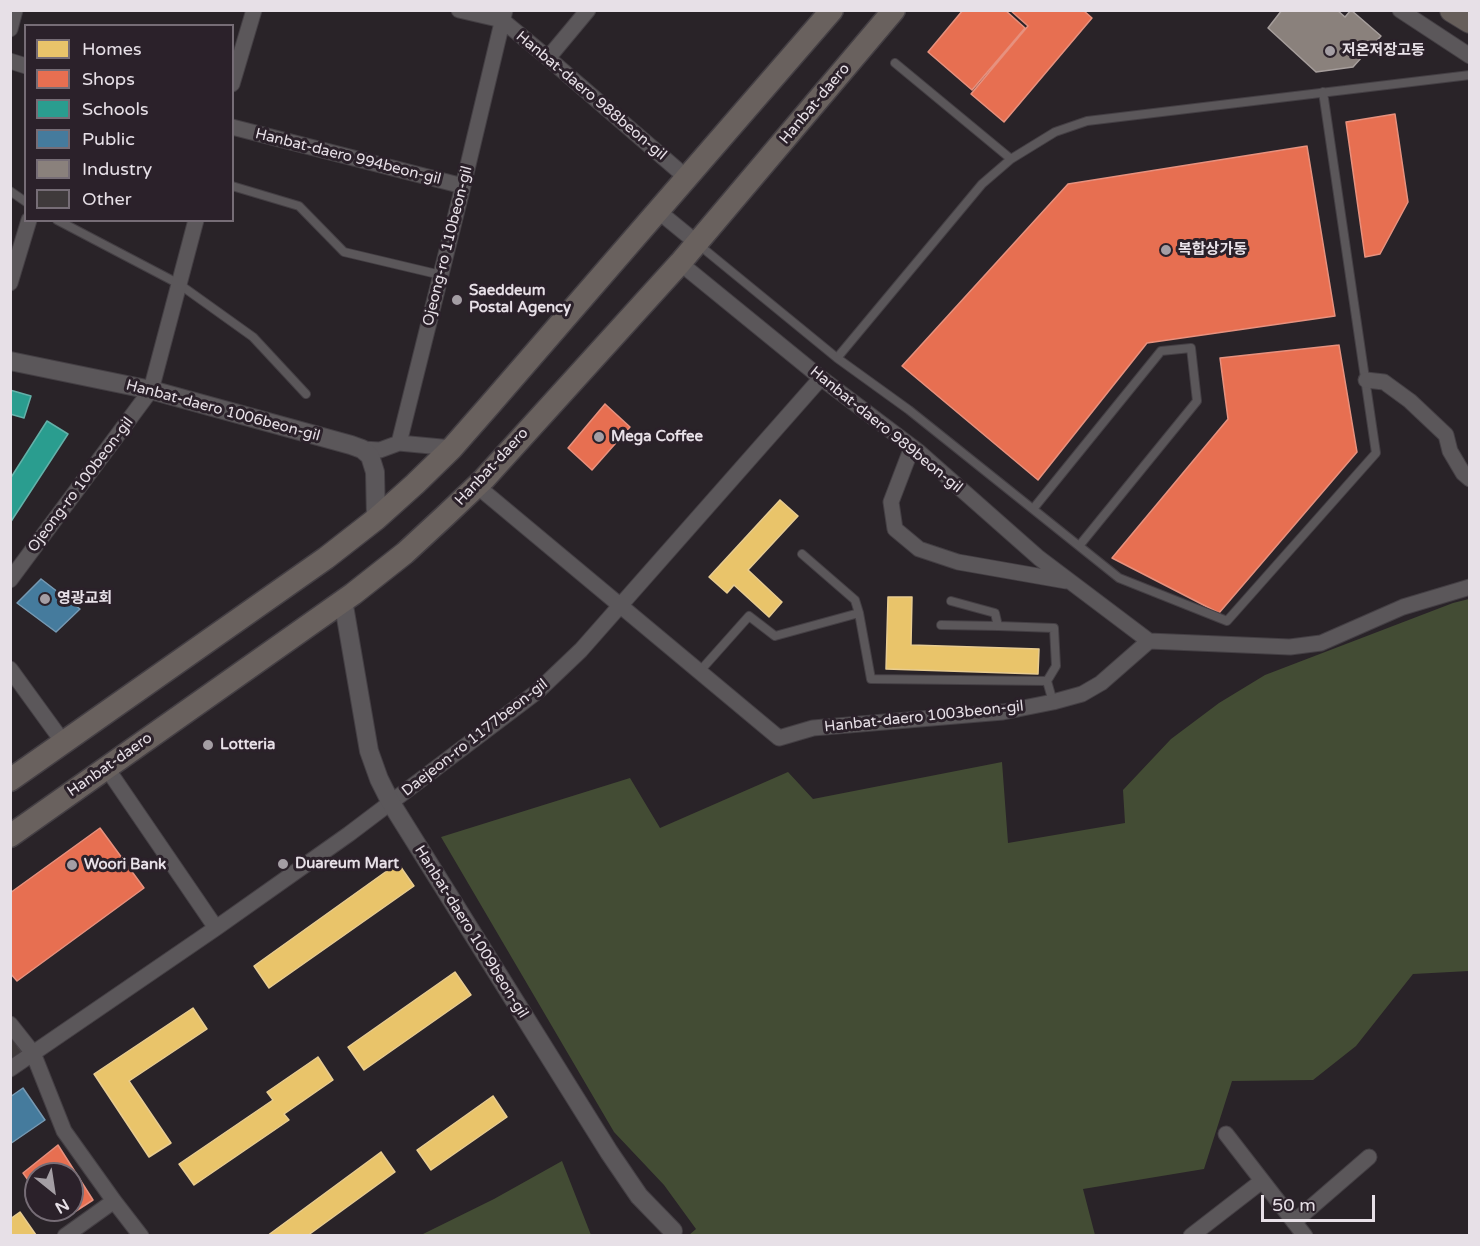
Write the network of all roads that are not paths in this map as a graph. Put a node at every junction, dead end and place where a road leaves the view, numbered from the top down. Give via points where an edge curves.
1 (15, 10) edge
2 (254, 10) edge
3 (459, 10) edge
4 (588, 10) edge
5 (832, 10) edge
6 (894, 10) edge
7 (1400, 10) edge
8 (1452, 10) edge
9 (503, 15) edge
10 (1470, 21) edge
11 (10, 29) edge
12 (1466, 54) edge
13 (548, 58) junction
14 (895, 63) dead end
15 (1470, 75) edge
16 (234, 77) edge
17 (1323, 92) junction
18 (234, 128) edge
19 (1011, 159) junction
20 (687, 178) junction
21 (463, 186) junction
22 (234, 187) edge
23 (10, 191) edge
24 (24, 201) edge
25 (658, 211) junction
26 (28, 222) edge
27 (61, 222) edge
28 (195, 222) edge
29 (697, 243) junction
30 (680, 263) junction
31 (441, 274) junction
32 (10, 283) edge
33 (179, 284) junction
34 (837, 357) junction
35 (10, 361) edge
36 (821, 378) junction
37 (1366, 380) junction
38 (151, 390) junction
39 (306, 394) dead end
40 (399, 443) junction
41 (912, 447) junction
42 (452, 448) junction
43 (362, 449) junction
44 (1470, 479) edge
45 (477, 486) junction
46 (1033, 509) junction
47 (376, 519) junction
48 (1079, 546) junction
49 (802, 554) dead end
50 (10, 580) edge
51 (1069, 582) junction
52 (1470, 587) edge
53 (343, 600) junction
54 (951, 601) dead end
55 (621, 604) junction
56 (859, 613) junction
57 (940, 625) dead end
58 (998, 626) junction
59 (1149, 641) junction
60 (10, 669) edge
61 (700, 671) junction
62 (1047, 681) junction
63 (1053, 702) junction
64 (63, 742) junction
65 (106, 767) junction
66 (10, 780) edge
67 (391, 803) junction
68 (10, 836) edge
69 (216, 928) junction
70 (10, 1024) edge
71 (33, 1053) junction
72 (10, 1069) edge
73 (1226, 1134) dead end
74 (1369, 1157) dead end
75 (1262, 1181) junction
76 (114, 1201) junction
77 (1294, 1222) junction
78 (672, 1231) dead end
79 (65, 1236) edge
80 (141, 1236) edge
81 (1191, 1236) edge
82 (1305, 1236) edge

1 - 11 street
2 - 16 street
3 - 9 street, Hanbat-daero 988beon-gil
4 - 13 street
5 - 20 main road
6 - 29 main road, Hanbat-daero
7 - 12 street
8 - 10 highway
9 - 13 street, Hanbat-daero 988beon-gil
9 - 21 street, Ojeong-ro 110beon-gil
13 - 20 street, Hanbat-daero 988beon-gil
14 - 19 lane
15 - 17 lane
17 - 19 lane via 1087,121 1055,132
17 - 37 lane
18 - 21 street, Hanbat-daero 994beon-gil
19 - 34 lane via 982,184
20 - 25 main road
21 - 31 street, Ojeong-ro 110beon-gil
22 - 31 lane via 299,206 344,252
23 - 24 lane
25 - 29 street
25 - 42 main road
26 - 32 street
27 - 33 lane
28 - 33 street, Ojeong-ro 100beon-gil
29 - 30 main road, Hanbat-daero
29 - 34 lane
30 - 36 street, Hanbat-daero 989beon-gil
30 - 45 main road, Hanbat-daero
31 - 40 street, Ojeong-ro 110beon-gil
33 - 38 street, Ojeong-ro 100beon-gil
33 - 39 lane via 253,337
34 - 46 lane
35 - 38 street, Hanbat-daero 1006beon-gil
36 - 41 street, Hanbat-daero 989beon-gil
36 - 55 street, Daejeon-ro 1177beon-gil
37 - 44 street via 1384,382 1446,435 1450,451
37 - 48 lane via 1376,453 1227,621 1119,578
38 - 43 street, Hanbat-daero 1006beon-gil
38 - 50 street, Ojeong-ro 100beon-gil
40 - 42 street
40 - 43 street via 380,450
41 - 51 street, Hanbat-daero 989beon-gil
41 - 51 street via 891,502 895,529 919,549 958,562
42 - 47 main road
43 - 47 street via 370,456 375,472
45 - 53 main road, Hanbat-daero via 405,553
45 - 55 street, Hanbat-daero 1003beon-gil
46 - 48 lane
46 - 48 lane via 1161,351 1191,348 1197,401
47 - 64 main road
49 - 56 lane via 855,600
51 - 59 street, Hanbat-daero 989beon-gil
52 - 59 street via 1403,607 1321,643 1290,647
53 - 65 main road, Hanbat-daero
53 - 67 street, Hanbat-daero 1009beon-gil via 369,751
54 - 58 lane via 995,613
55 - 61 street, Hanbat-daero 1003beon-gil
55 - 67 street, Daejeon-ro 1177beon-gil via 538,691
56 - 61 lane via 775,636 749,616
56 - 62 lane via 871,680
57 - 58 lane
58 - 62 lane via 1054,628 1056,666
59 - 63 street, Hanbat-daero 1003beon-gil via 1101,682 1082,694
60 - 64 street
61 - 63 street, Hanbat-daero 1003beon-gil via 779,738 813,728 1002,712
62 - 63 lane
64 - 66 main road
65 - 68 main road, Hanbat-daero
65 - 69 street
67 - 69 street, Daejeon-ro 1177beon-gil
67 - 78 street, Hanbat-daero 1009beon-gil via 609,1152 639,1196
69 - 71 street, Daejeon-ro 1177beon-gil
70 - 71 street
71 - 72 street, Daejeon-ro 1177beon-gil
71 - 76 street via 64,1131
73 - 75 street
74 - 77 street
75 - 77 street
75 - 81 street
76 - 79 street
76 - 80 street
77 - 82 street

